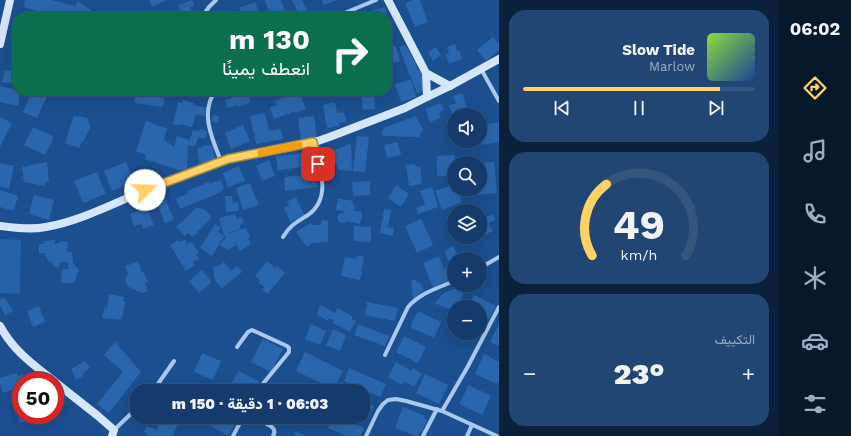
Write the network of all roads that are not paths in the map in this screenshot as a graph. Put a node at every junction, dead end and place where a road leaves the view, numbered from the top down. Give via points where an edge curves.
1 (10, 0) edge
2 (216, 0) edge
3 (376, 0) edge
4 (388, 0) edge
5 (206, 12) edge
6 (346, 12) edge
7 (0, 44) edge
8 (499, 59) edge
9 (481, 69) junction
10 (426, 73) junction
11 (450, 86) junction
12 (213, 96) edge
13 (427, 97) junction
14 (499, 101) edge
15 (313, 142) junction
16 (221, 161) junction
17 (0, 226) edge
18 (283, 237) dead end
19 (499, 257) edge
20 (487, 264) edge
21 (447, 284) edge
22 (499, 307) edge
23 (498, 314) edge
24 (1, 329) edge
25 (238, 347) dead end
26 (385, 355) dead end
27 (174, 361) dead end
28 (42, 372) edge
29 (158, 384) edge
30 (263, 384) edge
31 (64, 389) edge
32 (439, 410) junction
33 (130, 415) edge
34 (239, 424) edge
35 (267, 424) edge
36 (472, 425) junction
37 (113, 433) edge
38 (233, 436) edge
39 (273, 436) edge
40 (366, 436) edge
41 (422, 436) edge
42 (466, 436) edge
43 (497, 436) edge

1 - 7 main road
2 - 5 street
3 - 6 street
4 - 10 main road
8 - 9 main road
9 - 11 main road
9 - 14 street
10 - 11 main road
10 - 13 main road
11 - 13 main road
12 - 16 street via 208,115 209,127
13 - 15 main road via 405,108
15 - 16 main road
15 - 18 street via 322,180 322,196 313,210 289,227
16 - 17 main road via 63,224 30,228
19 - 20 street
21 - 26 street via 413,301
22 - 23 street
23 - 32 street
24 - 28 main road via 21,354
25 - 30 street via 252,330 289,348 289,352
27 - 29 street
31 - 37 main road via 98,416
32 - 36 street
32 - 40 street via 396,398 388,400 378,411
32 - 41 street
33 - 37 street
34 - 38 street
35 - 39 street via 274,430
36 - 42 street
36 - 43 street

